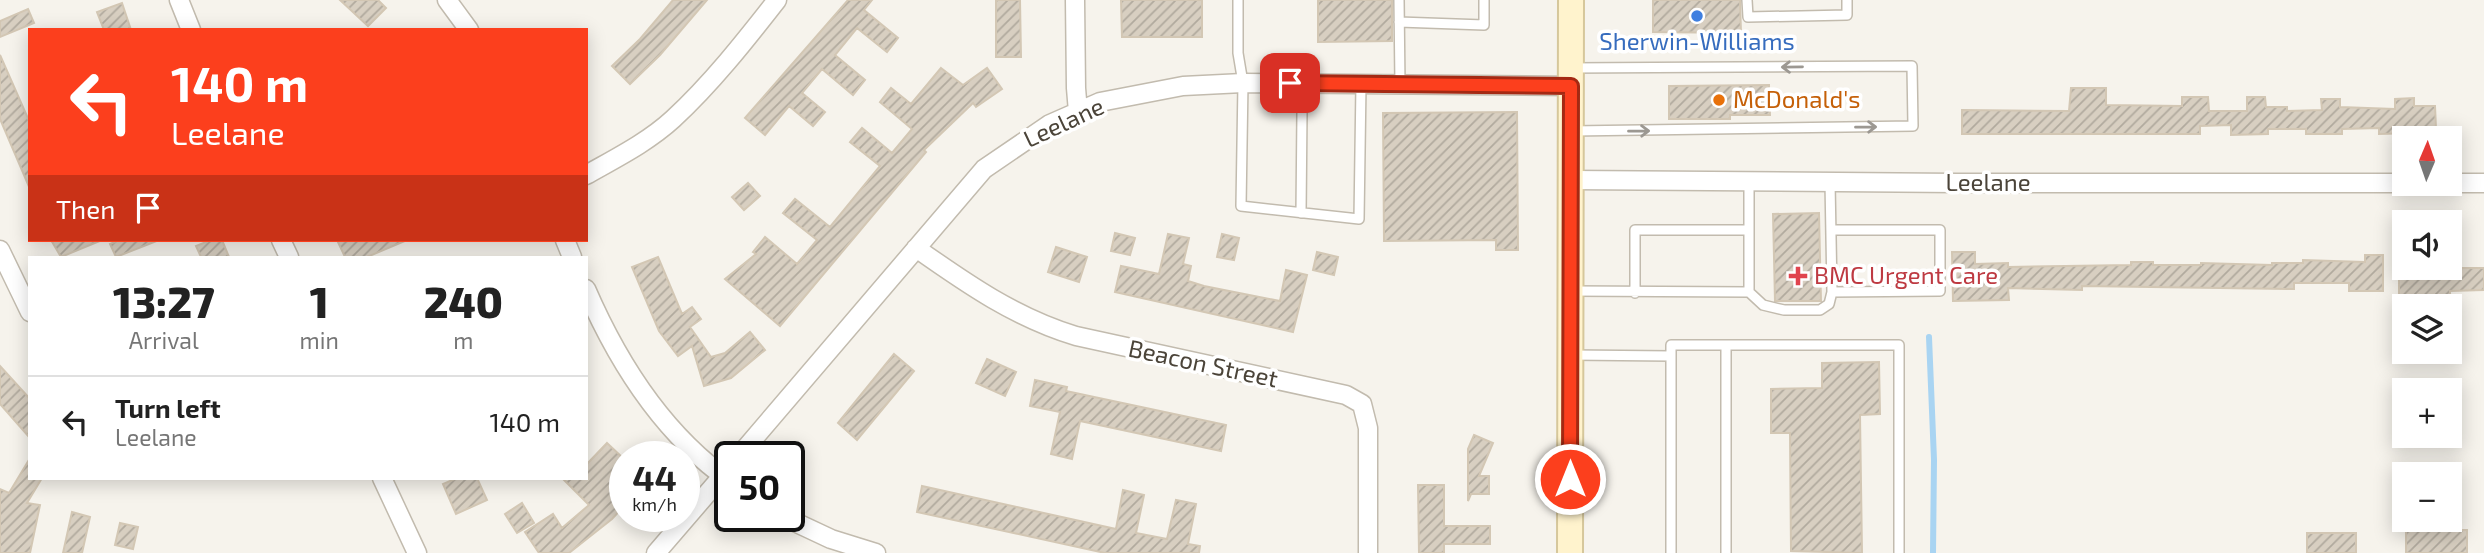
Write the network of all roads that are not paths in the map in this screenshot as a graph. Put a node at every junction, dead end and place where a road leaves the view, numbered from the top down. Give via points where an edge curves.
1 (179, 0) edge
2 (447, 0) edge
3 (777, 0) edge
4 (1075, 0) edge
5 (1238, 0) edge
6 (1399, 0) edge
7 (1484, 0) edge
8 (1571, 0) edge
9 (1747, 0) edge
10 (1847, 0) edge
11 (1399, 22) junction
12 (190, 28) edge
13 (468, 28) edge
14 (1571, 77) junction
15 (1243, 83) junction
16 (1361, 84) junction
17 (1400, 85) junction
18 (1078, 112) junction
19 (1302, 112) dead end
20 (1570, 131) junction
21 (588, 174) edge
22 (1571, 180) junction
23 (1749, 181) junction
24 (1830, 182) junction
25 (2392, 183) edge
26 (2462, 183) edge
27 (2484, 183) edge
28 (1301, 213) junction
29 (1749, 230) junction
30 (1831, 230) junction
31 (916, 248) junction
32 (0, 250) edge
33 (1570, 291) junction
34 (1749, 292) junction
35 (1832, 292) junction
36 (588, 293) edge
37 (1635, 293) junction
38 (28, 308) edge
39 (1726, 345) junction
40 (1570, 355) junction
41 (1671, 356) junction
42 (752, 441) edge
43 (714, 465) edge
44 (383, 480) edge
45 (714, 488) edge
46 (805, 527) edge
47 (417, 553) edge
48 (656, 553) edge
49 (876, 553) edge
50 (1368, 553) edge
51 (1570, 553) edge
52 (1671, 553) edge
53 (1726, 553) edge
54 (1899, 553) edge

1 - 12 street
2 - 13 street
3 - 21 street via 673,120 637,147
4 - 18 street
5 - 15 lane
6 - 11 lane
7 - 11 lane via 1484,25
8 - 14 main road
9 - 10 lane via 1748,17 1847,15
11 - 17 lane
14 - 17 street, Leelane
14 - 20 main road
20 -> 14 lane via 1913,126 1912,66
15 - 16 street, Leelane
15 - 18 street, Leelane via 1183,86 1100,102
15 - 28 lane via 1241,206
16 - 17 street, Leelane
16 - 28 lane via 1359,219
18 - 31 street, Leelane via 1013,146 984,169
19 - 28 lane
20 - 22 main road
22 - 23 street, Leelane
22 - 33 main road
23 - 24 street, Leelane
23 - 29 lane
24 - 25 street, Leelane
24 - 30 lane
26 - 27 street
29 - 34 lane
29 - 37 lane via 1635,230
30 - 35 lane
30 - 35 lane via 1940,230 1940,291
31 - 42 street, Leelane
31 - 50 street, Beacon Street via 1002,306 1046,327 1346,395 1362,404 1368,428
32 - 38 street
33 - 37 lane
33 - 40 main road
34 - 35 lane via 1763,304 1784,310 1820,310 1829,304
34 - 37 lane
36 - 43 street via 628,372 694,452
39 - 41 lane via 1671,345
39 - 53 lane
39 - 54 lane via 1899,345
40 - 41 lane
40 - 51 main road
41 - 52 lane
44 - 47 street
45 - 48 street
46 - 49 street

